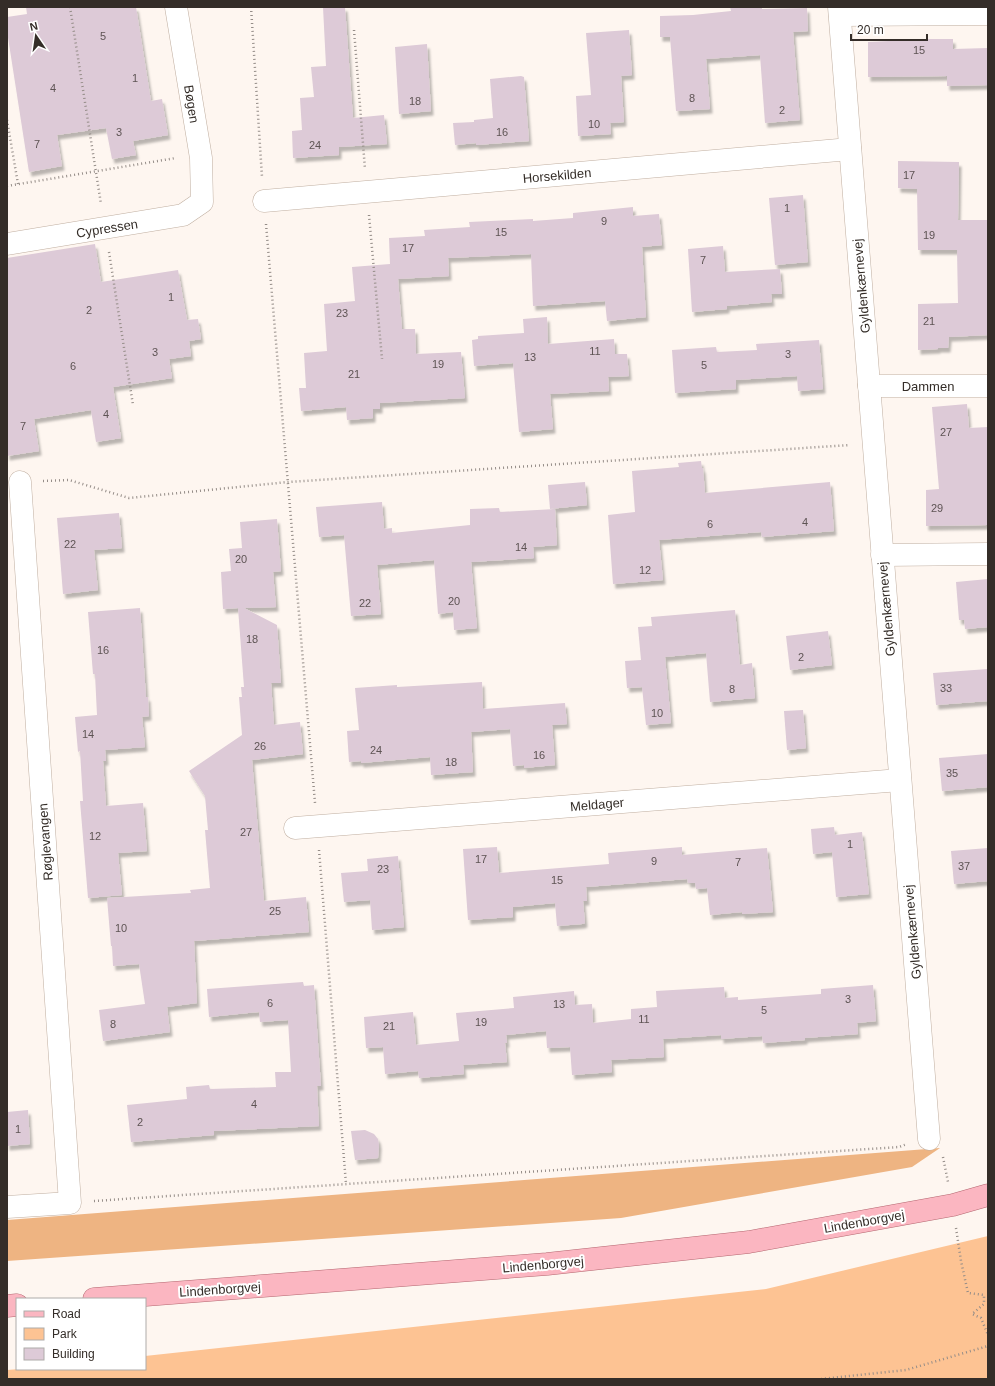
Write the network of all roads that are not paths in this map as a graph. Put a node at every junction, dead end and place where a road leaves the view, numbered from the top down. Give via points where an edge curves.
1 (176, 7) edge
2 (839, 11) edge
3 (988, 14) edge
4 (850, 149) junction
5 (264, 201) road end
6 (202, 202) joint
7 (7, 244) edge
8 (869, 386) junction
9 (988, 386) edge
10 (20, 482) road end
11 (988, 554) edge
12 (882, 555) junction
13 (900, 780) junction
14 (295, 828) dead end
15 (929, 1139) road end
16 (988, 1195) edge
17 (7, 1207) edge
18 (107, 1298) edge

1 - 6 street, Bøgen via 201,158
2 - 3 street
2 - 4 street, Gyldenkærnevej
4 - 5 street, Horsekilden
4 - 8 street, Gyldenkærnevej
6 - 7 street, Cypressen via 183,215
8 - 9 street, Dammen
8 - 12 street, Gyldenkærnevej
10 - 17 street, Røglevangen via 70,1202
11 - 12 street
12 - 13 street, Gyldenkærnevej
13 - 14 street, Meldager
13 - 15 street, Gyldenkærnevej
16 - 18 main road, Lindenborgvej via 953,1204 749,1242 555,1264

